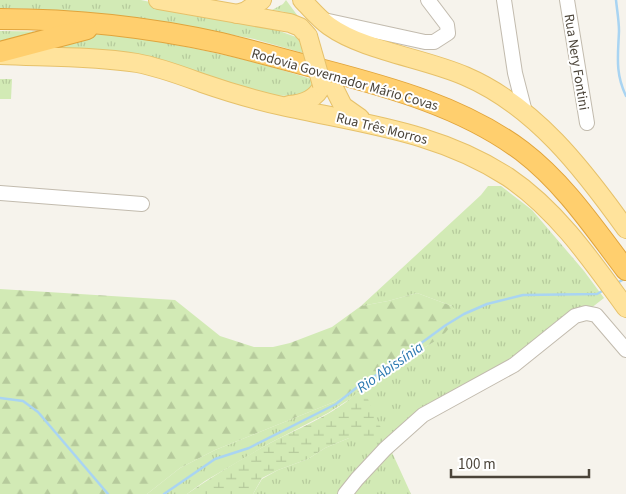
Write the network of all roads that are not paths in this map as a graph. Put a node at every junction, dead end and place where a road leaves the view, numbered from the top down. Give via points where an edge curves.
1 (158, 0) edge
2 (262, 0) edge
3 (293, 0) edge
4 (302, 0) edge
5 (428, 0) edge
6 (504, 0) edge
7 (567, 0) edge
8 (237, 14) junction
9 (0, 17) edge
10 (320, 19) junction
11 (103, 24) junction
12 (314, 38) junction
13 (0, 54) edge
14 (515, 72) junction
15 (327, 85) junction
16 (498, 93) junction
17 (281, 106) junction
18 (525, 112) junction
19 (587, 123) dead end
20 (371, 124) junction
21 (0, 193) edge
22 (142, 204) dead end
23 (626, 229) edge
24 (623, 266) edge
25 (625, 307) edge
26 (626, 350) edge
27 (345, 494) edge

1 - 8 main road
2 - 8 main road
3 - 12 main road via 310,23
4 - 10 main road
5 - 10 street via 447,25 448,32 434,42
6 - 14 street
7 - 19 street, Rua Nery Fontini
8 - 12 main road via 290,23
9 - 11 highway, Rodovia Governador Mário Covas
10 - 16 main road via 354,39 438,65
11 - 13 highway
11 - 24 highway, Rodovia Governador Mário Covas via 222,44 340,74 452,111 501,136 544,170 573,201
12 - 15 main road
13 - 17 main road, Rua Três Morros via 136,63
14 - 16 street
14 - 18 street
15 - 17 main road, Rua Três Morros via 306,102
15 - 20 main road via 343,106
16 - 18 main road
17 - 20 main road, Rua Três Morros
18 - 23 main road via 565,151
20 - 25 main road, Rua Três Morros via 454,148 508,177 554,215
21 - 22 street
26 - 27 street via 596,315 575,316 514,365 423,415 385,449

